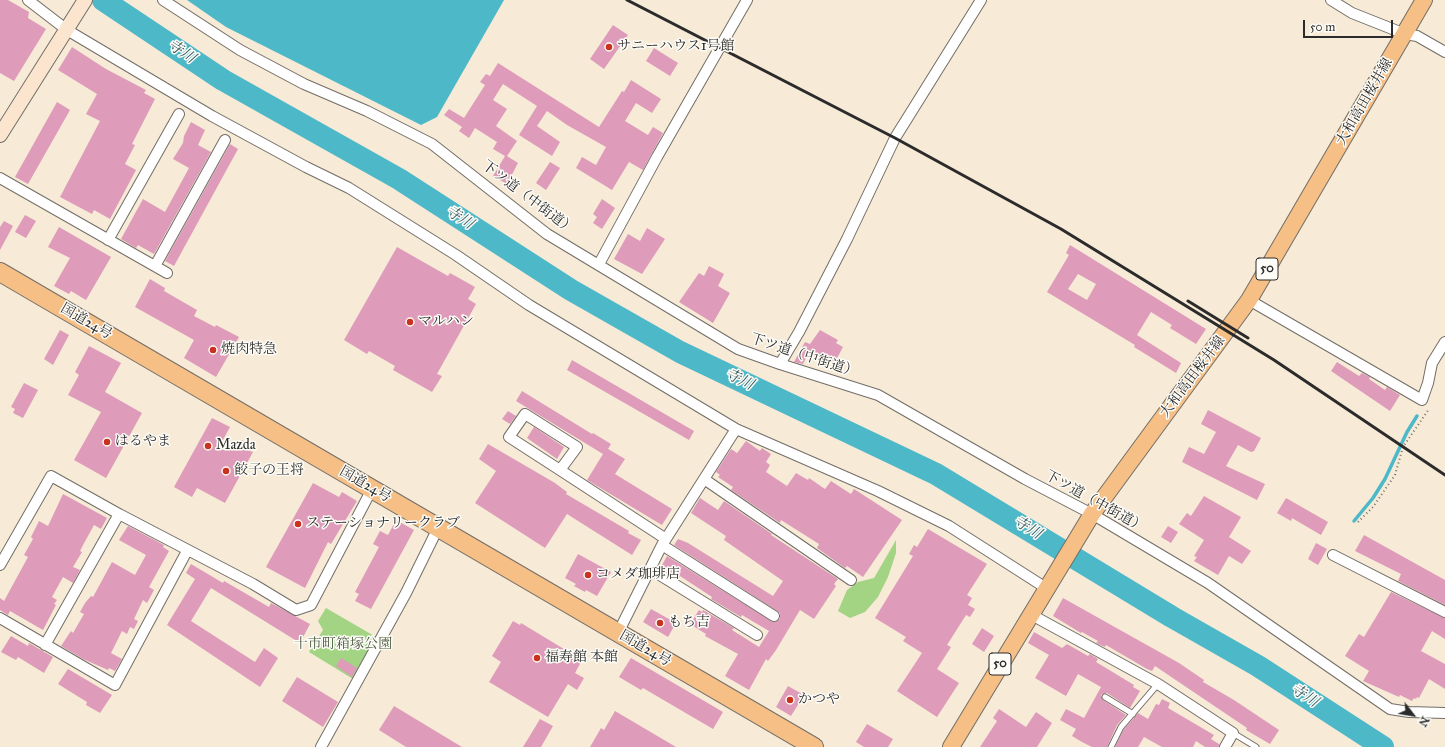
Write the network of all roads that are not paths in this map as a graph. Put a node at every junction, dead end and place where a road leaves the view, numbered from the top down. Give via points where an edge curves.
1 (28, 0) edge
2 (85, 0) edge
3 (163, 0) edge
4 (747, 0) edge
5 (981, 0) edge
6 (1331, 0) edge
7 (1424, 0) edge
8 (68, 28) junction
9 (1405, 34) junction
10 (1445, 52) edge
11 (179, 114) dead end
12 (0, 135) edge
13 (225, 140) dead end
14 (0, 178) edge
15 (108, 240) junction
16 (599, 264) junction
17 (156, 266) junction
18 (0, 272) edge
19 (167, 273) dead end
20 (1249, 300) junction
21 (1445, 342) edge
22 (780, 364) junction
23 (736, 429) junction
24 (560, 470) junction
25 (704, 479) junction
26 (372, 489) junction
27 (119, 514) junction
28 (1089, 518) junction
29 (438, 528) junction
30 (664, 542) junction
31 (188, 550) junction
32 (1333, 555) dead end
33 (0, 565) edge
34 (650, 569) junction
35 (851, 580) dead end
36 (1048, 585) junction
37 (1445, 612) edge
38 (1030, 614) junction
39 (774, 616) dead end
40 (0, 618) edge
41 (618, 633) junction
42 (757, 635) dead end
43 (45, 645) junction
44 (1158, 684) junction
45 (1105, 697) dead end
46 (1445, 713) edge
47 (1133, 714) junction
48 (1233, 734) junction
49 (321, 747) edge
50 (814, 747) edge
51 (951, 747) edge
52 (1111, 747) edge
53 (1225, 747) edge
54 (1256, 747) edge

1 - 8 street
2 - 8 street
3 - 16 street, 下ツ道（中街道） via 240,50 304,84 367,111 432,144 547,234
4 - 16 street
5 - 22 street via 895,138 844,246
6 - 9 street via 1352,13
7 - 9 main road, 大和高田桜井線 / 50
8 - 12 street
8 - 23 street via 212,116 350,188 529,305
9 - 10 street via 1417,36
9 - 20 main road, 大和高田桜井線 / 50
11 - 15 street
13 - 17 street
14 - 15 street
15 - 17 street
16 - 22 street, 下ツ道（中街道） via 738,348
17 - 19 street
18 - 26 highway, 国道24号
20 - 21 street via 1422,400 1432,363
20 - 28 main road, 大和高田桜井線 / 50
22 - 28 street, 下ツ道（中街道） via 878,395
23 - 25 street
23 - 36 street via 878,491 949,526
24 - 24 street via 509,437 525,414 577,447
24 - 30 street
25 - 30 street
25 - 35 street
26 - 29 highway, 国道24号
26 - 31 street via 311,605 296,610
27 - 31 street
27 - 33 street via 51,476
27 - 43 street
28 - 36 main road, 大和高田桜井線 / 50
28 - 46 street, 下ツ道（中街道） via 1208,583 1390,709
29 - 41 highway, 国道24号
29 - 49 street via 406,593
30 - 34 street
30 - 39 street
31 - 43 street via 115,685
32 - 37 street
34 - 41 street
34 - 42 street
36 - 38 main road, 大和高田桜井線 / 50
38 - 44 street
38 - 51 main road, 大和高田桜井線 / 50
40 - 43 street
41 - 50 highway, 国道24号
44 - 47 lane
44 - 48 street
45 - 47 lane
47 - 52 lane via 1121,727
48 - 53 street
48 - 54 lane

